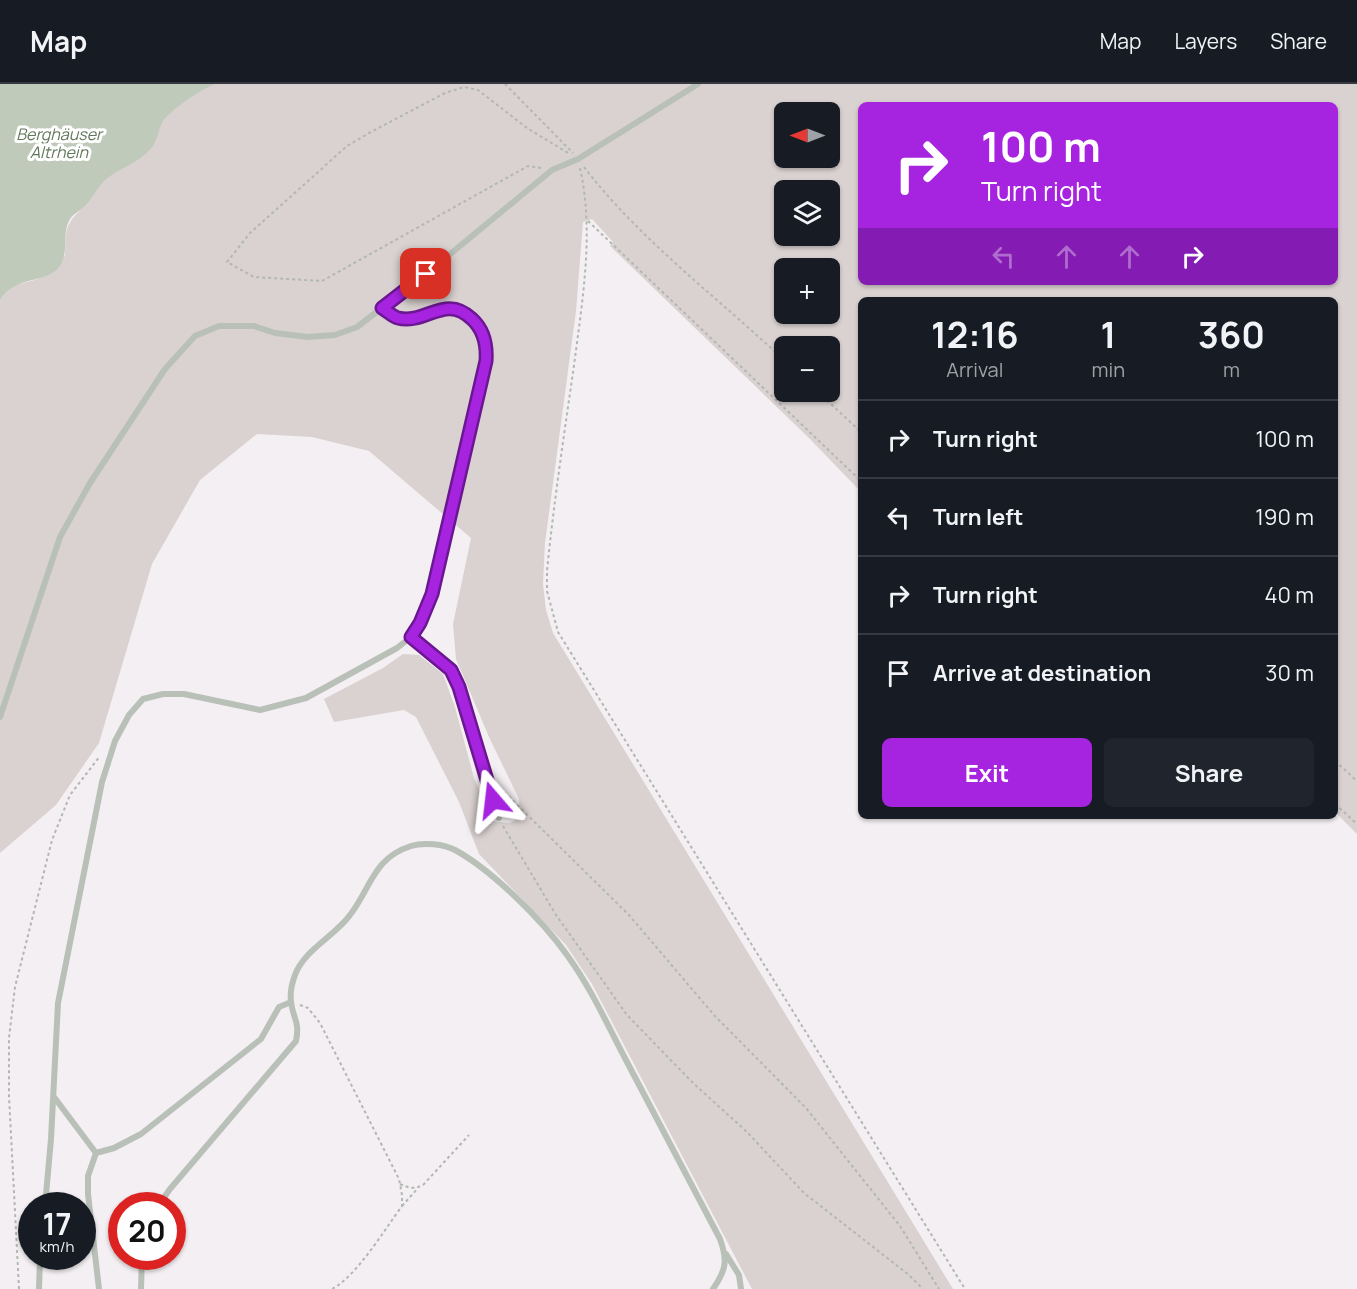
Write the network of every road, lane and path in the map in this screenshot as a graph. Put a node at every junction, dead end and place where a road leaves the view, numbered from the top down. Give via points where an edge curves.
1 (505, 84) edge
2 (698, 84) edge
3 (578, 159) junction
4 (552, 170) junction
5 (588, 221) junction
6 (382, 308) junction
7 (774, 351) edge
8 (829, 402) edge
9 (858, 429) edge
10 (858, 478) edge
11 (411, 637) junction
12 (0, 717) edge
13 (101, 754) dead end
14 (1338, 765) edge
15 (1357, 781) edge
16 (498, 787) dead end
17 (1338, 807) edge
18 (499, 818) joint
19 (1357, 824) edge
20 (291, 1002) junction
21 (54, 1096) junction
22 (469, 1135) dead end
23 (96, 1153) junction
24 (400, 1184) junction
25 (418, 1188) junction
26 (46, 1192) edge
27 (168, 1192) edge
28 (402, 1206) junction
29 (725, 1254) junction
30 (40, 1270) edge
31 (142, 1270) edge
32 (19, 1289) edge
33 (39, 1289) edge
34 (99, 1289) edge
35 (141, 1289) edge
36 (332, 1289) edge
37 (713, 1289) edge
38 (741, 1289) edge
39 (923, 1289) edge
40 (939, 1289) edge
41 (965, 1289) edge

1 - 3 path
2 - 3 lane
3 - 4 lane
3 - 4 path via 527,128 478,90 464,87 445,93 347,146 250,233 227,262 254,277 322,281 528,166
3 - 5 path
3 - 7 path via 631,220
4 - 6 lane
5 - 10 path
5 - 41 path via 581,310 547,571 547,591 558,632
6 - 11 lane via 397,318 456,308 478,325 487,350 432,594
6 - 12 lane via 357,327 335,335 308,337 254,326 219,326 195,336 165,369 90,483 60,537
8 - 9 path
11 - 18 lane via 451,670
11 - 21 lane via 339,682 292,703 260,710 184,694 163,694 143,699 129,715 115,741 102,782 58,1003
13 - 32 path via 70,795 52,840 15,987 9,1038 9,1095
14 - 15 path
16 - 40 path via 629,915 714,1015 806,1108 900,1226
17 - 19 path
18 - 39 path via 556,915 627,1015 804,1193
20 - 23 lane via 279,1007 261,1039 141,1134
20 - 24 path via 308,1008 320,1023
20 - 27 lane via 298,1029 296,1041
20 - 29 lane via 296,973 350,916 379,865 412,845 435,844 454,849 532,914 568,957
21 - 23 lane
21 - 26 lane
22 - 25 path
23 - 34 lane via 88,1176 88,1194
24 - 25 path
24 - 28 path
25 - 28 path
28 - 36 path via 360,1263
29 - 37 lane via 725,1265
29 - 38 lane via 739,1275
30 - 33 lane
31 - 35 lane

